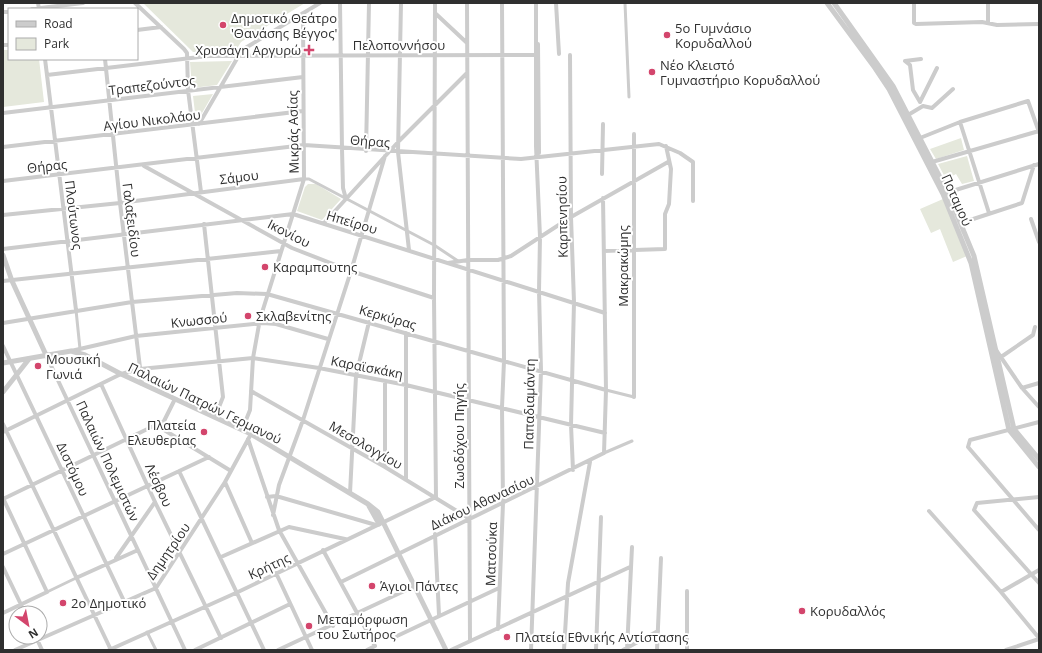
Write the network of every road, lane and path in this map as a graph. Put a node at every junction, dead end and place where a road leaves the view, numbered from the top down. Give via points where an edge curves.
1 (83, 3) edge
2 (135, 3) edge
3 (320, 3) edge
4 (340, 3) edge
5 (369, 3) edge
6 (401, 3) edge
7 (435, 3) edge
8 (466, 3) edge
9 (502, 3) edge
10 (536, 3) edge
11 (556, 3) edge
12 (625, 3) edge
13 (828, 3) edge
14 (834, 3) edge
15 (914, 3) edge
16 (988, 3) edge
17 (46, 8) edge
18 (536, 10) junction
19 (303, 13) junction
20 (435, 13) junction
21 (988, 23) junction
22 (1039, 24) edge
23 (161, 27) junction
24 (138, 30) edge
25 (466, 42) junction
26 (369, 54) junction
27 (502, 54) junction
28 (558, 54) dead end
29 (303, 55) junction
30 (340, 55) junction
31 (401, 55) junction
32 (435, 55) junction
33 (467, 55) junction
34 (536, 55) junction
35 (570, 55) dead end
36 (238, 56) junction
37 (187, 58) junction
38 (920, 59) dead end
39 (45, 60) edge
40 (105, 60) edge
41 (106, 68) junction
42 (936, 68) dead end
43 (467, 73) junction
44 (47, 75) junction
45 (303, 77) junction
46 (221, 87) junction
47 (953, 89) dead end
48 (188, 90) junction
49 (629, 97) dead end
50 (110, 101) junction
51 (921, 104) junction
52 (435, 106) junction
53 (51, 108) junction
54 (303, 111) junction
55 (3, 113) edge
56 (908, 115) junction
57 (960, 122) junction
58 (193, 124) junction
59 (199, 124) junction
60 (603, 124) dead end
61 (1039, 132) edge
62 (634, 134) dead end
63 (113, 135) junction
64 (920, 138) junction
65 (399, 141) junction
66 (55, 142) junction
67 (304, 146) junction
68 (666, 146) junction
69 (3, 147) edge
70 (633, 148) junction
71 (342, 149) junction
72 (366, 150) junction
73 (602, 150) junction
74 (389, 152) junction
75 (398, 152) junction
76 (969, 152) junction
77 (571, 154) junction
78 (435, 155) junction
79 (385, 156) junction
80 (466, 157) junction
81 (196, 158) junction
82 (538, 158) junction
83 (503, 159) junction
84 (668, 162) junction
85 (932, 162) junction
86 (1039, 164) edge
87 (144, 165) junction
88 (1034, 166) junction
89 (116, 169) junction
90 (602, 174) dead end
91 (59, 175) junction
92 (304, 179) junction
93 (634, 180) junction
94 (3, 181) edge
95 (979, 183) junction
96 (201, 192) junction
97 (193, 193) junction
98 (945, 193) junction
99 (603, 198) junction
100 (346, 199) junction
101 (693, 201) dead end
102 (120, 203) junction
103 (63, 208) junction
104 (368, 210) junction
105 (293, 214) junction
106 (989, 214) junction
107 (3, 216) edge
108 (571, 217) junction
109 (241, 219) junction
110 (1030, 219) dead end
111 (324, 223) junction
112 (961, 223) junction
113 (204, 224) junction
114 (406, 230) junction
115 (361, 234) junction
116 (124, 235) junction
117 (540, 237) junction
118 (67, 241) junction
119 (1039, 242) edge
120 (283, 243) junction
121 (434, 245) junction
122 (3, 249) edge
123 (409, 250) junction
124 (633, 250) junction
125 (281, 251) junction
126 (604, 251) junction
127 (3, 255) edge
128 (434, 258) junction
129 (504, 259) junction
130 (208, 260) junction
131 (458, 260) junction
132 (468, 260) junction
133 (448, 263) junction
134 (128, 269) junction
135 (467, 269) junction
136 (351, 271) junction
137 (72, 274) junction
138 (3, 281) edge
139 (12, 281) junction
140 (503, 281) junction
141 (539, 291) junction
142 (267, 294) junction
143 (212, 295) junction
144 (434, 298) junction
145 (132, 302) junction
146 (574, 302) junction
147 (76, 310) junction
148 (338, 313) junction
149 (605, 313) junction
150 (29, 318) junction
151 (369, 322) junction
152 (3, 323) edge
153 (258, 324) junction
154 (1035, 327) dead end
155 (215, 328) junction
156 (406, 333) junction
157 (136, 336) junction
158 (328, 339) junction
159 (434, 341) junction
160 (3, 346) edge
161 (994, 346) junction
162 (80, 349) junction
163 (468, 350) junction
164 (71, 352) junction
165 (47, 356) junction
166 (1001, 357) junction
167 (253, 358) junction
168 (29, 359) junction
169 (220, 361) junction
170 (504, 361) junction
171 (11, 362) junction
172 (3, 364) edge
173 (319, 368) junction
174 (140, 369) junction
175 (541, 371) junction
176 (16, 374) junction
177 (121, 374) junction
178 (356, 376) junction
179 (572, 380) junction
180 (385, 382) junction
181 (1039, 383) edge
182 (101, 384) junction
183 (142, 384) junction
184 (406, 385) junction
185 (1022, 388) junction
186 (251, 390) junction
187 (606, 390) junction
188 (3, 392) edge
189 (436, 393) junction
190 (634, 398) joint
191 (175, 399) junction
192 (68, 400) junction
193 (468, 400) junction
194 (1039, 407) edge
195 (502, 408) junction
196 (36, 416) junction
197 (215, 417) junction
198 (540, 417) junction
199 (303, 420) junction
200 (1039, 422) edge
201 (3, 424) edge
202 (156, 425) junction
203 (571, 425) junction
204 (242, 430) junction
205 (1011, 430) junction
206 (4, 431) edge
207 (605, 433) junction
208 (250, 437) junction
209 (126, 439) junction
210 (632, 441) dead end
211 (353, 449) junction
212 (604, 453) junction
213 (94, 455) junction
214 (290, 456) junction
215 (209, 457) junction
216 (1039, 459) edge
217 (590, 462) junction
218 (385, 467) junction
219 (1039, 467) edge
220 (62, 470) junction
221 (573, 470) junction
222 (179, 471) junction
223 (232, 471) junction
224 (406, 480) junction
225 (225, 482) junction
226 (32, 486) junction
227 (148, 486) junction
228 (537, 487) junction
229 (350, 493) junction
230 (276, 496) junction
231 (267, 497) junction
232 (436, 497) junction
233 (1039, 497) edge
234 (3, 499) edge
235 (1014, 499) junction
236 (115, 501) junction
237 (155, 502) junction
238 (503, 503) junction
239 (929, 511) dead end
240 (273, 515) junction
241 (84, 516) junction
242 (601, 516) dead end
243 (203, 518) junction
244 (470, 519) junction
245 (379, 523) junction
246 (279, 530) junction
247 (1039, 530) edge
248 (54, 531) junction
249 (435, 534) junction
250 (131, 535) junction
251 (345, 540) junction
252 (252, 543) junction
253 (24, 544) junction
254 (632, 547) dead end
255 (138, 550) junction
256 (323, 550) junction
257 (399, 553) junction
258 (3, 554) edge
259 (180, 554) junction
260 (221, 557) junction
261 (116, 558) junction
262 (661, 558) dead end
263 (106, 563) junction
264 (298, 563) junction
265 (3, 567) edge
266 (630, 568) junction
267 (1039, 570) edge
268 (276, 573) junction
269 (1032, 575) junction
270 (3, 577) edge
271 (76, 578) junction
272 (9, 580) junction
273 (341, 582) junction
274 (598, 582) junction
275 (1039, 583) edge
276 (415, 586) junction
277 (156, 588) junction
278 (499, 588) junction
279 (687, 591) dead end
280 (47, 592) junction
281 (238, 592) junction
282 (1001, 592) junction
283 (567, 596) junction
284 (124, 601) junction
285 (470, 601) junction
286 (21, 604) junction
287 (290, 604) junction
288 (206, 606) junction
289 (533, 612) junction
290 (3, 613) edge
291 (358, 613) junction
292 (93, 614) junction
293 (439, 615) junction
294 (430, 619) junction
295 (172, 622) junction
296 (252, 623) junction
297 (333, 626) junction
298 (498, 628) junction
299 (658, 631) junction
300 (147, 632) junction
301 (48, 633) edge
302 (397, 636) dead end
303 (221, 638) junction
304 (306, 638) junction
305 (1039, 638) edge
306 (470, 641) junction
307 (24, 645) edge
308 (15, 650) edge
309 (110, 650) edge
310 (156, 650) edge
311 (185, 650) edge
312 (195, 650) edge
313 (264, 650) edge
314 (278, 650) edge
315 (312, 650) edge
316 (367, 650) edge
317 (446, 650) edge
318 (451, 650) edge
319 (531, 650) edge
320 (564, 650) edge
321 (596, 650) edge
322 (626, 650) edge
323 (657, 650) edge
324 (687, 650) edge
325 (1006, 650) edge

1 - 17 street
2 - 23 street
3 - 19 street
4 - 30 street
5 - 26 street
6 - 31 street
7 - 20 street
8 - 25 street
9 - 27 street, Ματσούκα
10 - 18 street, Παπαδιαμάντη
11 - 28 street
12 - 49 street
13 - 98 street, Ποταμού via 889,89
14 - 56 street, Ποταμού via 880,65
15 - 21 street via 914,23
16 - 21 street
18 - 34 street, Παπαδιαμάντη
18 - 82 street, Παπαδιαμάντη via 540,87
19 - 29 street, Μικράς Ασίας
19 - 36 street via 248,46
20 - 25 street
20 - 32 street
21 - 22 street
23 - 24 street
23 - 37 street via 184,49
25 - 33 street
26 - 30 street, Πελοποννήσου
26 - 31 street, Πελοποννήσου
26 - 72 street
27 - 33 street, Πελοποννήσου
27 - 34 street, Πελοποννήσου
27 - 83 street, Ματσούκα
29 - 30 street, Πελοποννήσου
29 - 36 street, Πελοποννήσου
29 - 45 street, Μικράς Ασίας
30 - 71 street
31 - 32 street, Πελοποννήσου
31 - 65 street
32 - 33 street, Πελοποννήσου
32 - 52 street
33 - 43 street
34 - 82 street, Παπαδιαμάντη
35 - 77 street, Καρπενησίου
36 - 37 street, Πελοποννήσου
36 - 46 street
37 - 41 street, Πελοποννήσου
37 - 48 street
38 - 51 street via 905,61 910,65 913,90
39 - 44 street, Πλούτωνος
40 - 41 street, Γαλαξειδίου
41 - 44 street, Πελοποννήσου
41 - 50 street, Γαλαξειδίου
42 - 51 street
43 - 52 street
43 - 80 street
44 - 53 street, Πλούτωνος
45 - 46 street, Τραπεζούντος
45 - 54 street, Μικράς Ασίας
46 - 48 street, Τραπεζούντος
46 - 59 street
47 - 51 street via 932,108
48 - 50 street, Τραπεζούντος
48 - 58 street
50 - 53 street, Τραπεζούντος
50 - 63 street, Γαλαξειδίου
51 - 56 street
52 - 65 street
52 - 78 street
53 - 55 street, Τραπεζούντος
53 - 66 street, Πλούτωνος
54 - 59 street, Αγίου Νικολάου
54 - 67 street, Μικράς Ασίας
56 - 64 street, Ποταμού
57 - 61 street via 1028,101
57 - 64 street
57 - 76 street
58 - 59 street, Αγίου Νικολάου
58 - 63 street, Αγίου Νικολάου
58 - 81 street
60 - 73 street
61 - 76 street
62 - 70 street, Μακρακώμης
63 - 66 street, Αγίου Νικολάου
63 - 89 street, Γαλαξειδίου
64 - 85 street, Ποταμού
65 - 74 street
65 - 75 street
66 - 69 street, Αγίου Νικολάου
66 - 91 street, Πλούτωνος
67 - 71 street, Θήρας
67 - 81 street, Θήρας
67 - 92 street, Μικράς Ασίας
68 - 70 street, Θήρας via 659,144
68 - 84 street
68 - 101 street, Θήρας via 694,162
70 - 73 street, Θήρας
70 - 93 street, Μακρακώμης
71 - 72 street, Θήρας
71 - 100 street via 343,188
72 - 74 street, Θήρας
73 - 77 street, Θήρας
73 - 90 street
74 - 75 street, Θήρας
74 - 79 street
75 - 78 street, Θήρας
75 - 114 street
76 - 85 street
76 - 95 street
77 - 82 street, Θήρας
77 - 108 street, Καρπενησίου
78 - 80 street, Θήρας
78 - 121 street
79 - 100 street
79 - 104 street
80 - 83 street, Θήρας
80 - 132 street, Ζωοδόχου Πηγής
81 - 87 street, Θήρας
81 - 96 street
82 - 83 street, Θήρας
82 - 117 street, Παπαδιαμάντη
83 - 129 street, Ματσούκα
84 - 93 street
84 - 124 street via 671,174 669,204 665,214 665,250
85 - 98 street, Ποταμού
86 - 88 street
87 - 89 street, Θήρας
87 - 97 street, Ικονίου
88 - 95 street
88 - 106 street via 1022,203
89 - 91 street, Θήρας
89 - 102 street, Γαλαξειδίου
91 - 94 street, Θήρας
91 - 103 street, Πλούτωνος
92 - 96 street, Σάμου
92 - 100 street, Σάμου via 309,179
92 - 105 street, Μικράς Ασίας
93 - 99 street
93 - 124 street, Μακρακώμης
95 - 98 street
95 - 106 street
96 - 97 street, Σάμου
97 - 102 street, Σάμου
97 - 109 street, Ικονίου
98 - 112 street, Ποταμού
98 - 205 street, Ποταμού via 971,263
99 - 108 street
99 - 126 street
100 - 104 street, Σάμου
100 - 111 street
102 - 103 street, Σάμου
102 - 116 street, Γαλαξειδίου
103 - 107 street, Σάμου
103 - 118 street, Πλούτωνος
104 - 114 street, Σάμου
104 - 115 street
105 - 109 street, Ηπείρου
105 - 111 street, Ηπείρου
105 - 120 street, Μικράς Ασίας
106 - 112 street
108 - 117 street
108 - 146 street, Καρπενησίου
109 - 113 street, Ηπείρου
109 - 120 street, Ικονίου
110 - 119 street
111 - 115 street, Ηπείρου
112 - 161 street, Ποταμού via 976,263
113 - 116 street, Ηπείρου
113 - 130 street
114 - 121 street, Σάμου
114 - 123 street
115 - 123 street, Ηπείρου
115 - 136 street
116 - 118 street, Ηπείρου
116 - 134 street, Γαλαξειδίου
117 - 129 street
117 - 141 street, Παπαδιαμάντη
118 - 122 street, Ηπείρου
118 - 137 street, Πλούτωνος
120 - 125 street, Μικράς Ασίας
120 - 136 street, Ικονίου
121 - 128 street
121 - 131 street, Σάμου
123 - 128 street, Ηπείρου
124 - 126 street
124 - 190 street, Μακρακώμης
125 - 130 street
125 - 142 street, Μικράς Ασίας
126 - 149 street
127 - 139 street, Παλαιών Πολεμιστών
128 - 133 street, Ηπείρου
128 - 144 street
129 - 132 street
129 - 140 street, Ματσούκα
130 - 134 street
130 - 143 street
131 - 132 street
131 - 133 street
132 - 135 street, Ζωοδόχου Πηγής
133 - 135 street, Ηπείρου
134 - 137 street
134 - 145 street, Γαλαξειδίου
135 - 140 street, Ηπείρου
135 - 163 street, Ζωοδόχου Πηγής
136 - 144 street, Ικονίου
136 - 148 street
137 - 139 street
137 - 147 street, Πλούτωνος
138 - 139 street
139 - 150 street, Παλαιών Πολεμιστών
140 - 141 street, Ηπείρου
140 - 170 street, Ματσούκα
141 - 146 street, Ηπείρου
141 - 175 street, Παπαδιαμάντη
142 - 143 street, Κερκύρας
142 - 148 street, Κερκύρας
142 - 153 street, Μικράς Ασίας
143 - 145 street, Κερκύρας
143 - 155 street
144 - 159 street
145 - 147 street, Κερκύρας
145 - 157 street, Γαλαξειδίου
146 - 149 street, Ηπείρου
146 - 179 street, Καρπενησίου
147 - 150 street, Κερκύρας
147 - 162 street, Πλούτωνος
148 - 151 street, Κερκύρας
148 - 158 street
149 - 187 street
150 - 152 street, Κερκύρας
150 - 165 street, Παλαιών Πολεμιστών
151 - 156 street, Κερκύρας
151 - 178 street
153 - 155 street, Κνωσσού
153 - 158 street, Κνωσσού via 276,324
153 - 167 street, Μικράς Ασίας
154 - 166 street via 1033,335
155 - 157 street, Κνωσσού
155 - 169 street
156 - 159 street, Κερκύρας
156 - 184 street
157 - 162 street, Κνωσσού
157 - 174 street, Γαλαξειδίου
158 - 173 street
159 - 163 street, Κερκύρας
159 - 189 street
160 - 171 street, Διστόμου
161 - 166 street
161 - 205 street, Ποταμού
162 - 164 street, Κνωσσού
163 - 170 street, Κερκύρας
163 - 193 street, Ζωοδόχου Πηγής
164 - 165 street
164 - 177 street, Παλαιών Πατρών Γερμανού via 84,355
165 - 168 street
165 - 192 street, Παλαιών Πολεμιστών
166 - 185 street
167 - 169 street, Καραϊσκάκη
167 - 173 street, Καραϊσκάκη
167 - 186 street, Μικράς Ασίας
168 - 171 street
168 - 176 street
169 - 174 street, Καραϊσκάκη
169 - 197 street via 223,397
170 - 175 street, Κερκύρας
170 - 195 street, Ματσούκα
171 - 172 street
171 - 176 street, Διστόμου
173 - 178 street, Καραϊσκάκη
173 - 199 street
174 - 177 street, Καραϊσκάκη
174 - 183 street, Γαλαξειδίου
175 - 179 street, Κερκύρας
175 - 198 street, Παπαδιαμάντη
176 - 188 street
176 - 196 street, Διστόμου
177 - 182 street, Καραϊσκάκη
177 - 183 street, Παλαιών Πατρών Γερμανού
178 - 180 street, Καραϊσκάκη
178 - 211 street
179 - 187 street, Κερκύρας
179 - 203 street, Καρπενησίου
180 - 184 street, Καραϊσκάκη
180 - 218 street
181 - 185 street
182 - 192 street, Καραϊσκάκη
182 - 209 street, Λέσβου
183 - 191 street, Παλαιών Πατρών Γερμανού
184 - 189 street, Καραϊσκάκη
184 - 224 street
185 - 194 street
186 - 199 street, Μεσολογγίου
186 - 204 street, Μικράς Ασίας via 250,410
187 - 190 street, Κερκύρας
187 - 207 street
189 - 193 street, Καραϊσκάκη
189 - 232 street
191 - 197 street, Παλαιών Πατρών Γερμανού
191 - 202 street via 164,421
192 - 196 street, Καραϊσκάκη
192 - 213 street, Παλαιών Πολεμιστών
193 - 195 street, Καραϊσκάκη
193 - 244 street, Ζωοδόχου Πηγής
195 - 198 street, Καραϊσκάκη
195 - 238 street, Ματσούκα
196 - 206 street, Καραϊσκάκη
196 - 220 street, Διστόμου
197 - 204 street, Παλαιών Πατρών Γερμανού
198 - 203 street, Καραϊσκάκη
198 - 228 street, Παπαδιαμάντη
199 - 211 street, Μεσολογγίου
199 - 214 street
200 - 205 street
201 - 206 street
202 - 209 street
202 - 215 street
203 - 207 street, Καραϊσκάκη
203 - 221 street, Καρπενησίου
204 - 208 street, Παλαιών Πατρών Γερμανού
205 - 216 street
205 - 219 street
205 - 235 street via 970,440 968,447
206 - 226 street
207 - 212 street
208 - 214 street, Παλαιών Πατρών Γερμανού
208 - 223 street, Δημητρίου
208 - 231 street
209 - 213 street
209 - 227 street, Λέσβου
210 - 212 street, Διάκου Αθανασίου
211 - 218 street, Μεσολογγίου
211 - 229 street
212 - 217 street, Διάκου Αθανασίου
213 - 220 street
213 - 236 street, Παλαιών Πολεμιστών
214 - 229 street, Παλαιών Πατρών Γερμανού
214 - 230 street
215 - 222 street
215 - 223 street
217 - 221 street, Διάκου Αθανασίου
217 - 283 street via 576,531
218 - 224 street, Μεσολογγίου
220 - 226 street
220 - 241 street, Διστόμου
221 - 228 street, Διάκου Αθανασίου
222 - 227 street
222 - 243 street
223 - 225 street, Δημητρίου
224 - 232 street, Μεσολογγίου
225 - 243 street, Δημητρίου
225 - 252 street
226 - 234 street
226 - 248 street
227 - 236 street
227 - 237 street, Λέσβου
228 - 238 street, Διάκου Αθανασίου
228 - 289 street, Παπαδιαμάντη
229 - 245 street, Παλαιών Πατρών Γερμανού via 378,512
230 - 231 street
230 - 240 street
230 - 245 street
231 - 240 street
232 - 244 street, Μεσολογγίου
232 - 245 street, Κρήτης
233 - 235 street
234 - 253 street
235 - 247 street
235 - 269 street via 977,503 974,510
236 - 241 street
236 - 250 street, Παλαιών Πολεμιστών
237 - 250 street
237 - 259 street, Λέσβου
238 - 244 street, Διάκου Αθανασίου
238 - 278 street, Ματσούκα
239 - 282 street
240 - 246 street
241 - 248 street
241 - 263 street, Διστόμου
242 - 274 street
243 - 259 street, Δημητρίου
243 - 260 street
244 - 249 street, Διάκου Αθανασίου
244 - 285 street, Ζωοδόχου Πηγής
245 - 251 street, Κρήτης
245 - 257 street, Παλαιών Πατρών Γερμανού
246 - 251 street via 293,527
246 - 252 street
246 - 264 street
248 - 253 street
248 - 271 street
249 - 257 street, Διάκου Αθανασίου
249 - 293 street
250 - 255 street, Παλαιών Πολεμιστών
250 - 261 street
251 - 256 street, Κρήτης
252 - 260 street
253 - 258 street
253 - 280 street
254 - 266 street
255 - 261 street
255 - 277 street, Παλαιών Πολεμιστών
256 - 264 street, Κρήτης
256 - 273 street
257 - 273 street, Διάκου Αθανασίου
257 - 276 street, Παλαιών Πατρών Γερμανού
259 - 277 street, Δημητρίου
259 - 288 street, Λέσβου
260 - 281 street
261 - 263 street
262 - 299 street
263 - 271 street
263 - 284 street, Διστόμου
264 - 268 street, Κρήτης
264 - 297 street
265 - 272 street
266 - 274 street
266 - 322 street
267 - 269 street
268 - 281 street, Κρήτης
268 - 287 street
269 - 275 street
269 - 282 street
270 - 272 street
271 - 280 street
271 - 292 street
272 - 286 street
273 - 291 street
274 - 283 street
274 - 321 street
276 - 291 street
276 - 294 street, Παλαιών Πατρών Γερμανού
277 - 284 street, Δημητρίου
277 - 295 street, Παλαιών Πολεμιστών
278 - 285 street
278 - 298 street, Ματσούκα
279 - 324 street
280 - 286 street
281 - 288 street, Κρήτης
281 - 296 street
282 - 305 street
283 - 289 street
283 - 320 street
284 - 292 street, Δημητρίου
285 - 293 street
285 - 306 street, Ζωοδόχου Πηγής
286 - 290 street
287 - 296 street
287 - 304 street
288 - 295 street, Κρήτης
288 - 303 street, Λέσβου
289 - 298 street
289 - 319 street, Παπαδιαμάντη
291 - 297 street
291 - 316 street via 375,646
292 - 301 street, Δημητρίου
292 - 309 street
293 - 294 street
294 - 302 street
294 - 317 street, Παλαιών Πατρών Γερμανού
295 - 300 street, Κρήτης
295 - 311 street, Παλαιών Πολεμιστών
296 - 303 street
296 - 313 street
297 - 304 street
298 - 306 street
299 - 322 street
299 - 323 street
300 - 309 street, Κρήτης
300 - 310 street
303 - 312 street
304 - 314 street
304 - 315 street
305 - 325 street
306 - 318 street
307 - 308 street, Δημητρίου

